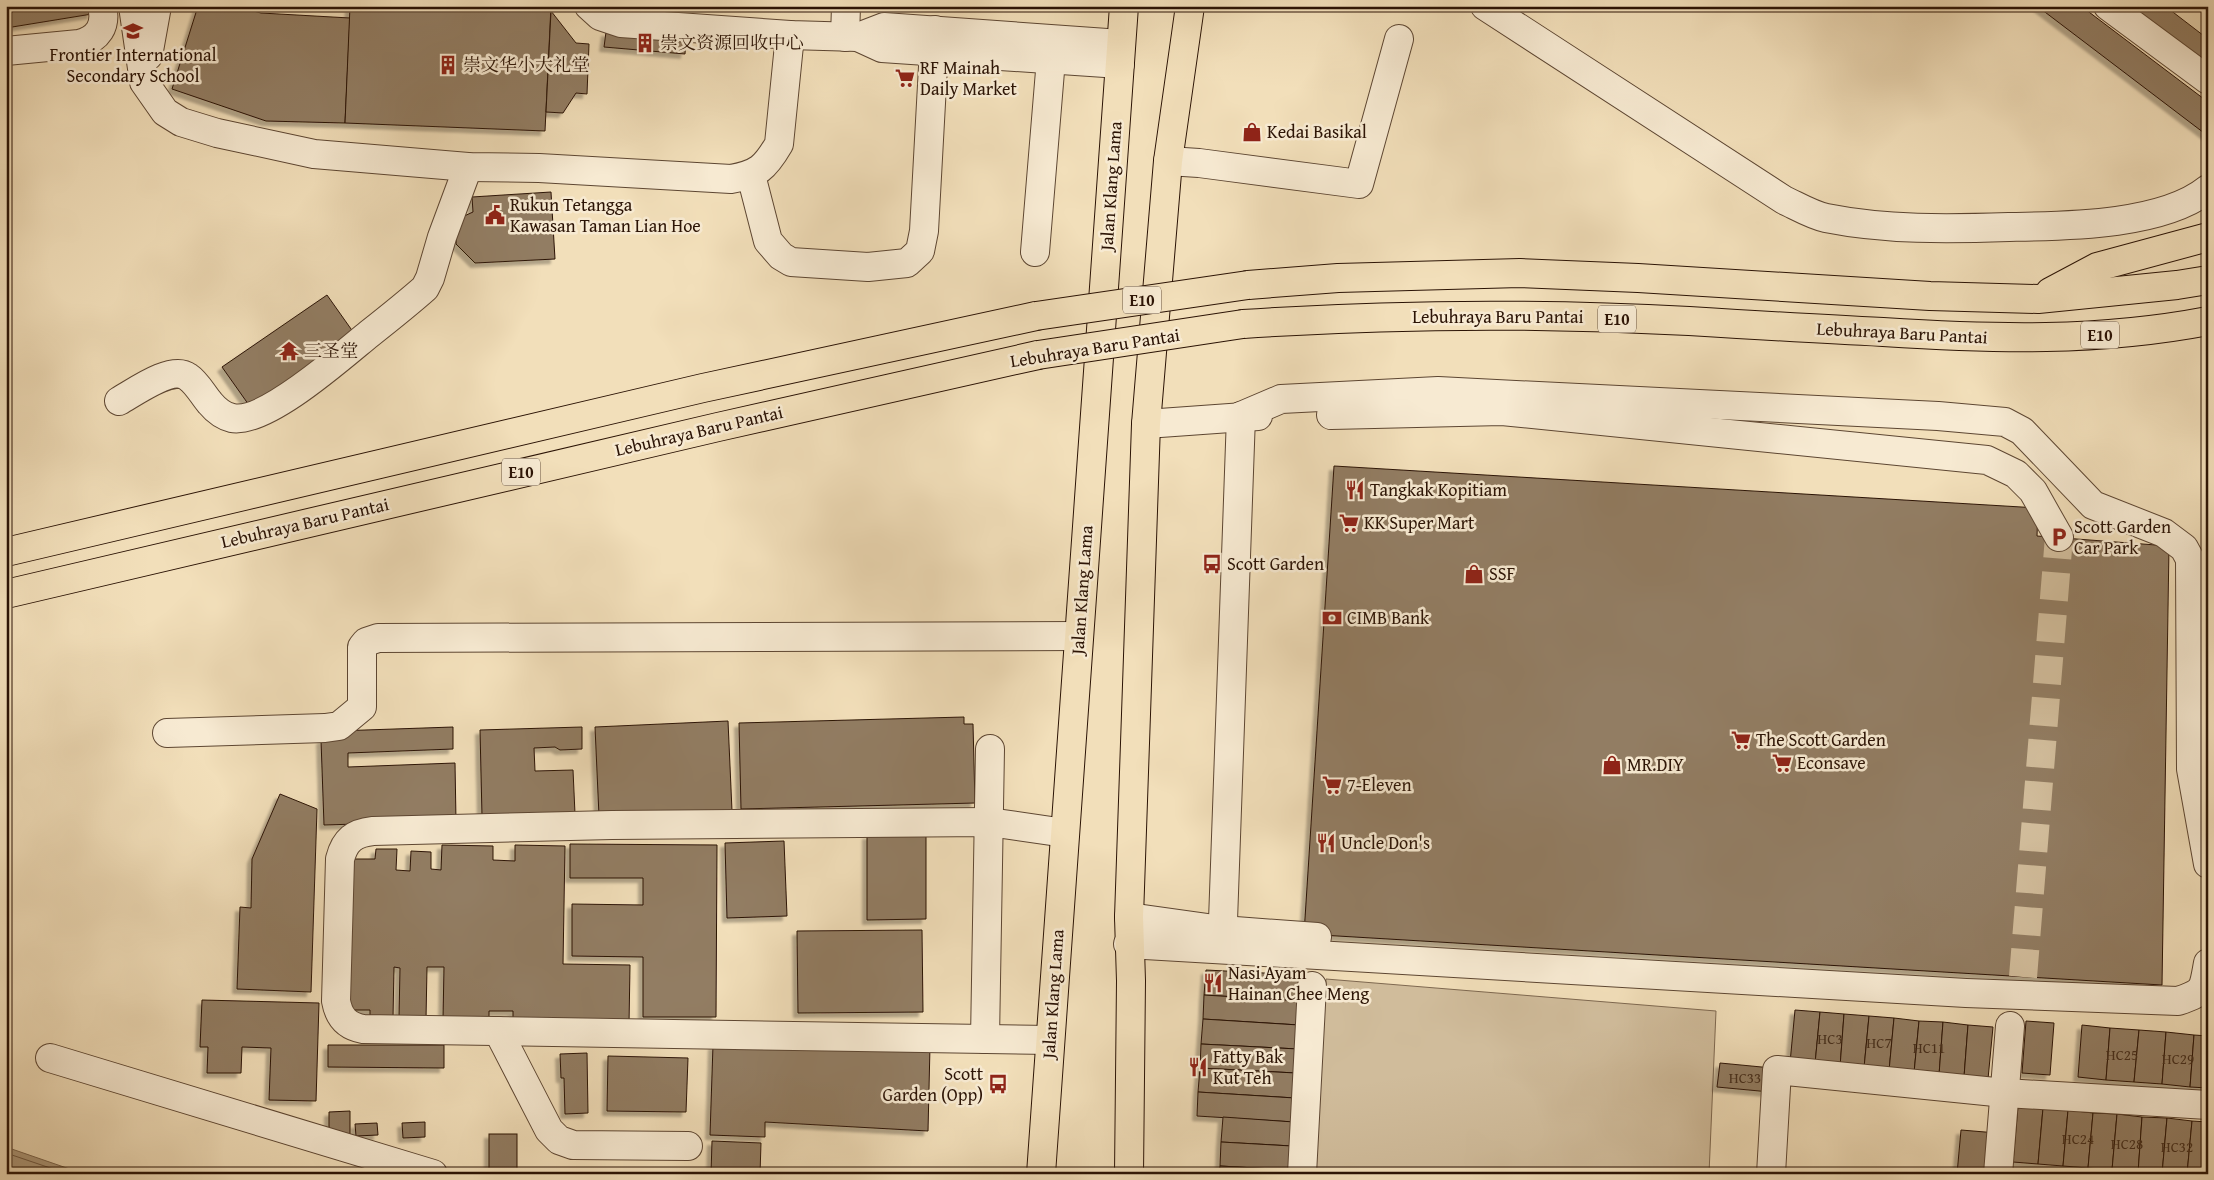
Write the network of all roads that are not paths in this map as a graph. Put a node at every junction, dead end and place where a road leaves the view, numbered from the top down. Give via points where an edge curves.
1 (102, 6) edge
2 (133, 6) edge
3 (157, 6) edge
4 (589, 6) edge
5 (846, 6) edge
6 (1124, 6) edge
7 (1190, 6) edge
8 (1485, 6) edge
9 (2108, 6) edge
10 (704, 17) edge
11 (790, 35) junction
12 (851, 37) junction
13 (1399, 39) dead end
14 (935, 40) junction
15 (6, 51) edge
16 (1121, 54) junction
17 (1051, 59) junction
18 (2208, 80) edge
19 (144, 82) junction
20 (1168, 161) junction
21 (468, 167) junction
22 (751, 175) junction
23 (2208, 189) edge
24 (2208, 237) edge
25 (1034, 252) dead end
26 (2208, 280) edge
27 (2038, 299) junction
28 (2208, 321) edge
29 (119, 400) dead end
30 (1241, 416) junction
31 (1146, 424) junction
32 (2060, 537) tunnel mouth
33 (6, 552) edge
34 (6, 594) edge
35 (1079, 636) junction
36 (167, 733) dead end
37 (990, 749) dead end
38 (989, 822) junction
39 (1065, 833) junction
40 (2208, 864) edge
41 (1129, 917) junction
42 (1222, 940) junction
43 (1128, 944) junction
44 (2208, 963) edge
45 (2022, 977) dead end
46 (1312, 986) dead end
47 (2010, 1026) dead end
48 (498, 1031) junction
49 (984, 1039) junction
50 (1050, 1040) junction
51 (50, 1058) dead end
52 (2005, 1094) junction
53 (2208, 1105) edge
54 (688, 1146) dead end
55 (433, 1174) edge
56 (1041, 1174) edge
57 (1129, 1174) edge
58 (1302, 1174) edge
59 (1771, 1174) edge
60 (1998, 1174) edge

1 - 15 street via 104,22 90,41
2 - 19 street
3 - 19 street
4 - 10 street via 600,16 621,23
5 - 12 street
6 - 16 main road, Jalan Klang Lama
7 - 20 main road
8 - 23 street via 1784,200 1823,218 1861,224 1955,228 2059,226 2125,220 2165,210 2200,196
9 - 18 street
10 - 11 street
11 - 12 street
11 - 22 street via 779,144 770,159
12 - 14 street via 884,27
13 - 20 street via 1359,184
14 - 16 street
14 - 17 street
14 - 22 street via 924,231 920,251 907,263 868,267 791,262 768,241
16 - 17 street
16 - 35 main road, Jalan Klang Lama
17 - 25 street
19 - 21 street via 165,112 182,122 217,133 314,154
20 - 31 main road
21 - 22 street via 731,179
21 - 29 street via 425,288 310,382 250,417 232,418 216,410 184,374 165,376
24 - 27 main road via 2097,267
26 - 27 main road, E10
27 - 33 main road, E10, bridge via 1520,273 1338,278 1248,285 1036,316 703,388
28 - 34 main road, Lebuhraya Baru Pantai / E10, bridge via 2065,338 2000,338 1662,320 1517,316 1347,317 1243,324 1038,355
30 - 31 street
30 - 32 street via 1502,411 1987,460 2016,474 2034,491
30 - 40 street via 1281,399 1438,391 2005,422 2022,430 2093,505 2164,533 2184,548 2190,559 2191,769
30 - 42 street
31 - 41 main road
35 - 36 street via 378,638 362,647 362,707 338,726
35 - 39 main road, Jalan Klang Lama
37 - 38 street
38 - 39 street
38 - 48 street via 612,825 373,831 357,834 348,840 340,859 336,1001 344,1021 363,1029
38 - 49 street
39 - 50 main road, Jalan Klang Lama
41 - 42 street
41 - 43 main road
42 - 43 street
42 - 44 street via 1956,993 2178,1001 2197,995 2204,987
42 - 45 street via 1932,979
43 - 57 main road via 1131,981
46 - 58 street
47 - 52 street
48 - 49 street
48 - 54 street via 549,1130 559,1140 573,1145
49 - 50 street
50 - 56 main road, Jalan Klang Lama
51 - 55 street
52 - 53 street
52 - 59 street via 1777,1070
52 - 60 street

